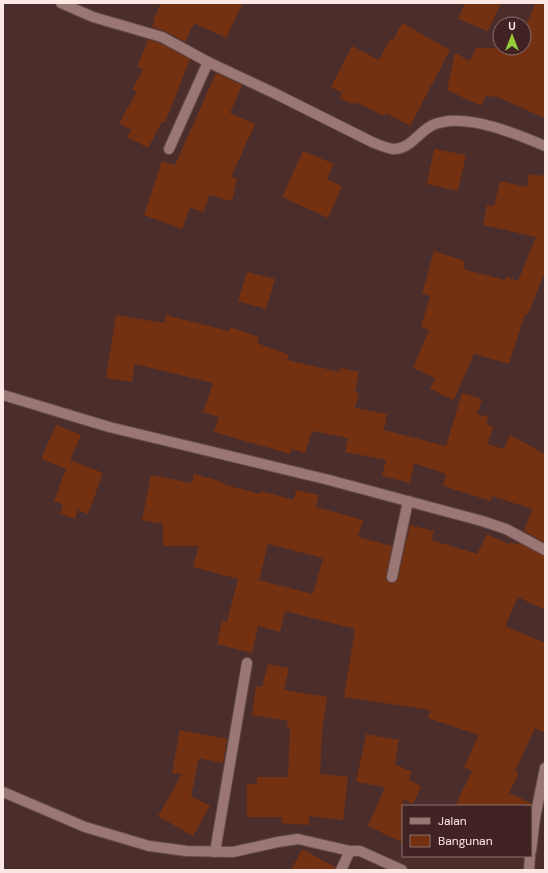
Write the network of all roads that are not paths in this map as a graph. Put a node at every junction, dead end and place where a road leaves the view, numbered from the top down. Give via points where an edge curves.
1 (61, 3) edge
2 (208, 62) junction
3 (545, 146) edge
4 (169, 149) dead end
5 (3, 395) edge
6 (408, 501) junction
7 (545, 550) edge
8 (392, 577) dead end
9 (247, 663) dead end
10 (545, 768) edge
11 (3, 792) edge
12 (532, 843) edge
13 (350, 851) junction
14 (215, 852) junction
15 (530, 857) edge
16 (341, 870) edge
17 (402, 870) edge
18 (529, 870) edge

1 - 2 street via 93,17 162,37
2 - 3 street via 389,148 405,147 434,125 457,120 503,131
2 - 4 street
5 - 6 street via 108,427
6 - 7 street via 506,529
6 - 8 street
9 - 14 street
10 - 12 street
11 - 14 street via 85,827 123,839 149,846
13 - 14 street via 298,839 242,851
13 - 16 street
13 - 17 street via 360,851
15 - 18 street

